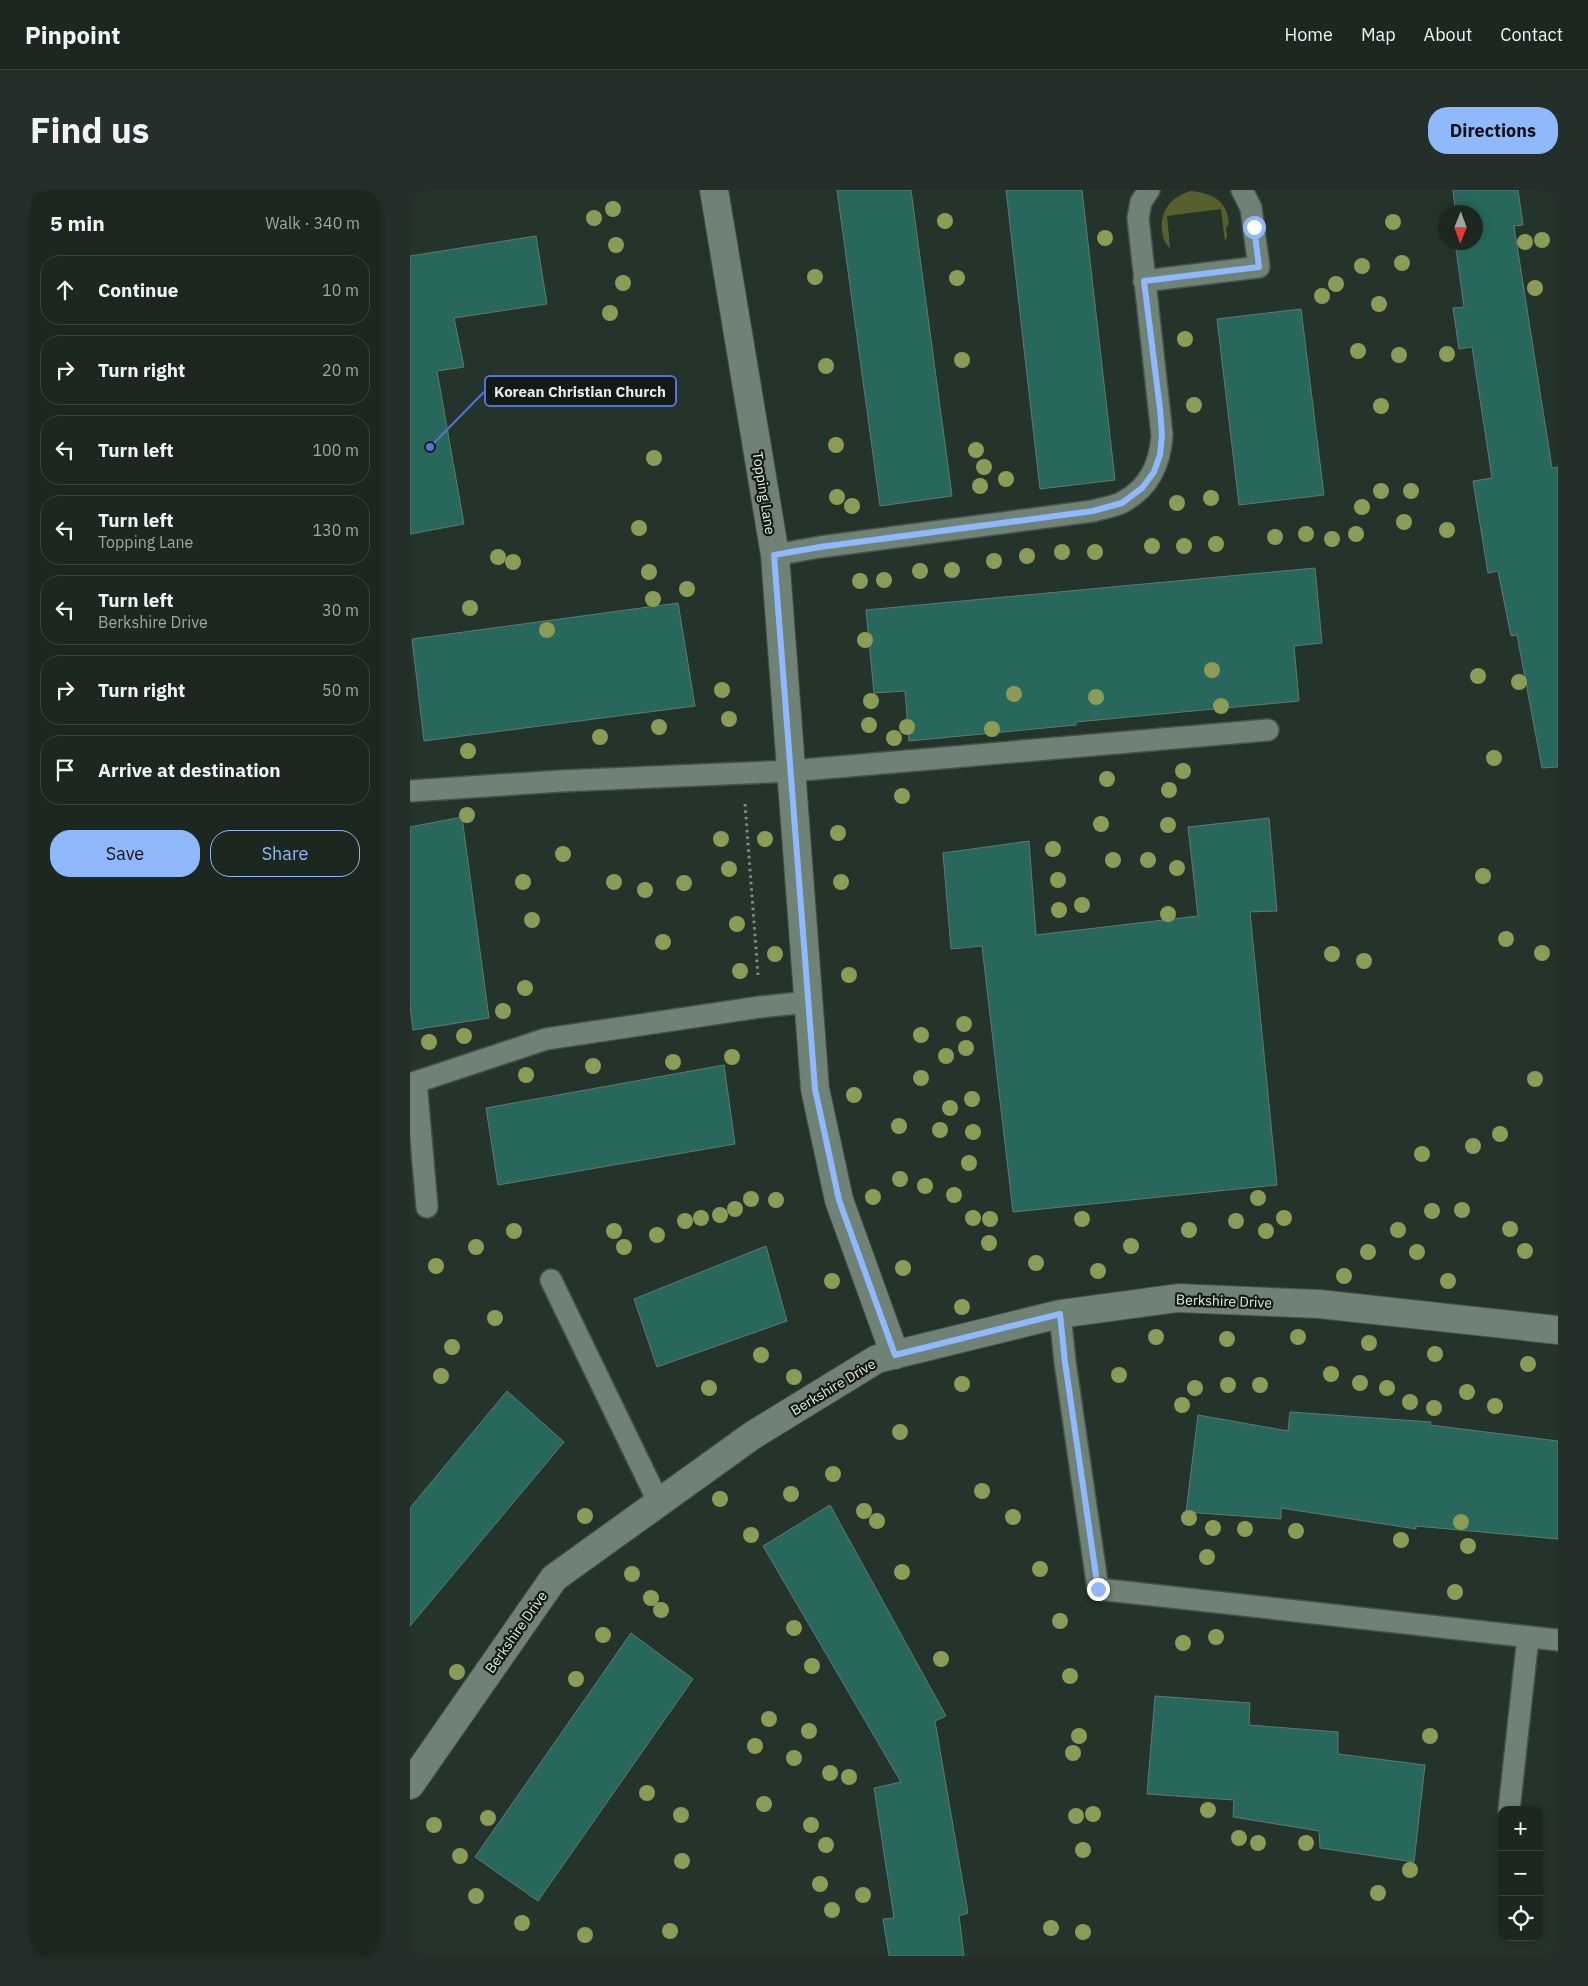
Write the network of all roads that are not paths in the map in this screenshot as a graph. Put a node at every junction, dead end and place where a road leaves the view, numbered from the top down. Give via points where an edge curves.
1 (714, 190) edge
2 (1149, 190) edge
3 (1242, 190) edge
4 (1144, 281) junction
5 (774, 555) junction
6 (1268, 730) dead end
7 (791, 771) junction
8 (410, 791) edge
9 (808, 1002) junction
10 (427, 1207) dead end
11 (551, 1280) dead end
12 (1060, 1314) junction
13 (1558, 1330) edge
14 (895, 1355) junction
15 (659, 1503) junction
16 (1528, 1637) junction
17 (1558, 1640) edge
18 (410, 1785) edge
19 (1509, 1806) edge

1 - 5 street, Topping Lane
2 - 4 lane via 1141,202 1138,218
3 - 4 lane via 1251,208 1259,267
4 - 5 lane via 1162,435 1154,472 1142,488 1122,503 1093,511
5 - 7 street, Topping Lane
6 - 7 lane
7 - 8 lane
7 - 9 street, Topping Lane
9 - 10 lane via 546,1039 416,1082
9 - 14 street, Topping Lane via 815,1089 839,1200
11 - 15 lane
12 - 13 street, Berkshire Drive via 1178,1298 1320,1304
12 - 14 street, Berkshire Drive
12 - 16 lane via 1098,1589
14 - 15 street, Berkshire Drive via 877,1359 753,1436
15 - 18 street, Berkshire Drive via 554,1578
16 - 17 lane
16 - 19 lane

